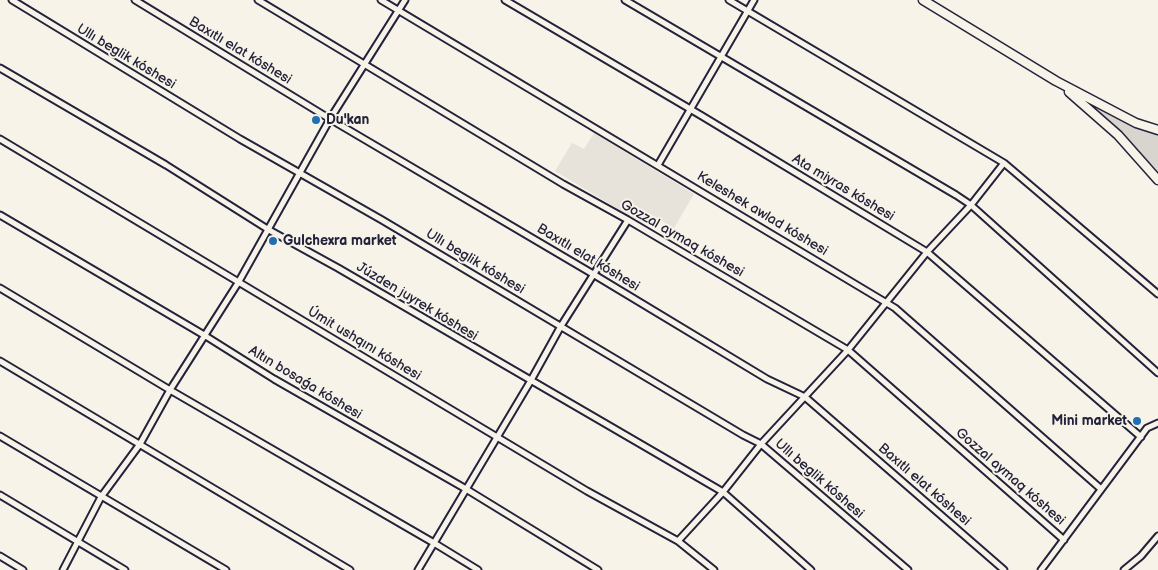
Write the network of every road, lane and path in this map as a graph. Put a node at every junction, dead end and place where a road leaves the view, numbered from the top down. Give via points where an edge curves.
1 (12, 0) edge
2 (135, 0) edge
3 (258, 0) edge
4 (381, 0) edge
5 (405, 0) edge
6 (505, 0) edge
7 (625, 0) edge
8 (729, 0) edge
9 (754, 0) edge
10 (923, 0) edge
11 (399, 10) junction
12 (748, 11) junction
13 (721, 58) junction
14 (366, 64) junction
15 (0, 68) edge
16 (1056, 81) junction
17 (691, 110) junction
18 (330, 119) junction
19 (1158, 130) edge
20 (0, 139) edge
21 (658, 164) junction
22 (1004, 164) junction
23 (299, 174) junction
24 (1158, 180) edge
25 (971, 206) junction
26 (0, 215) edge
27 (628, 220) junction
28 (268, 230) junction
29 (927, 252) junction
30 (594, 274) junction
31 (238, 283) junction
32 (0, 288) edge
33 (1158, 294) edge
34 (886, 302) junction
35 (561, 326) junction
36 (204, 335) junction
37 (848, 350) junction
38 (0, 361) edge
39 (1158, 373) edge
40 (530, 382) junction
41 (170, 390) junction
42 (805, 397) junction
43 (1158, 423) edge
44 (0, 436) edge
45 (498, 436) junction
46 (1141, 437) junction
47 (140, 444) junction
48 (761, 444) junction
49 (466, 489) junction
50 (1101, 489) junction
51 (722, 492) junction
52 (0, 494) edge
53 (101, 497) junction
54 (1158, 536) edge
55 (1064, 540) junction
56 (77, 542) junction
57 (678, 542) junction
58 (434, 543) junction
59 (0, 556) edge
60 (23, 570) edge
61 (63, 570) edge
62 (125, 570) edge
63 (226, 570) edge
64 (350, 570) edge
65 (418, 570) edge
66 (478, 570) edge
67 (598, 570) edge
68 (714, 570) edge
69 (811, 570) edge
70 (908, 570) edge
71 (1004, 570) edge
72 (1041, 570) edge
73 (1124, 570) edge

1 - 23 street, Ullı beglik kóshesi
2 - 18 street, Baxıtlı elat kóshesi
3 - 14 street, Gozzal aymaq kóshesi
4 - 11 street, Keleshek awlad kóshesi
5 - 11 street
6 - 17 street, Ata miyras kóshesi
7 - 13 street
8 - 12 street
9 - 12 street
10 - 16 main road
11 - 14 street
11 - 21 street, Keleshek awlad kóshesi
12 - 13 street
12 - 22 street
13 - 17 street
13 - 25 street via 956,194
14 - 18 street
14 - 27 street, Gozzal aymaq kóshesi
15 - 28 street, Júzden juyrek kóshesi via 166,165
16 - 19 main road via 1136,123
16 - 24 main road via 1118,135
17 - 21 street
17 - 29 street, Ata miyras kóshesi
18 - 23 street
18 - 30 street, Baxıtlı elat kóshesi
20 - 31 street, Úmit ushqını kóshesi
21 - 34 street, Keleshek awlad kóshesi
22 - 25 street
22 - 33 street
23 - 28 street
23 - 35 street, Ullı beglik kóshesi
25 - 29 street
25 - 39 street
26 - 36 street, Altın bosaǵa kóshesi
27 - 30 street
27 - 37 street, Gozzal aymaq kóshesi
28 - 31 street
28 - 40 street, Júzden juyrek kóshesi
29 - 34 street
29 - 46 street, Ata miyras kóshesi
30 - 35 street
30 - 42 street, Baxıtlı elat kóshesi via 767,379
31 - 36 street
31 - 45 street, Úmit ushqını kóshesi
32 - 41 street
34 - 37 street
34 - 50 street, Keleshek awlad kóshesi
35 - 40 street
35 - 48 street, Ullı beglik kóshesi
36 - 41 street
36 - 49 street, Altın bosaǵa kóshesi
37 - 42 street
37 - 55 street, Gozzal aymaq kóshesi
38 - 47 street
40 - 45 street
40 - 51 street, Júzden juyrek kóshesi
41 - 47 street
41 - 58 street
42 - 48 street
42 - 71 street, Baxıtlı elat kóshesi
43 - 46 street via 1147,428
44 - 53 street
45 - 49 street
45 - 57 street, Úmit ushqını kóshesi
46 - 50 street
47 - 53 street
47 - 64 street
48 - 51 street
48 - 70 street, Ullı beglik kóshesi
49 - 58 street
49 - 67 street, Altın bosaǵa kóshesi
50 - 55 street
51 - 57 street
51 - 69 street, Júzden juyrek kóshesi
52 - 56 street
53 - 56 street
53 - 63 street
54 - 73 street
55 - 72 street
56 - 61 street
56 - 62 street
57 - 68 street, Úmit ushqını kóshesi
58 - 65 street
58 - 66 street
59 - 60 street

